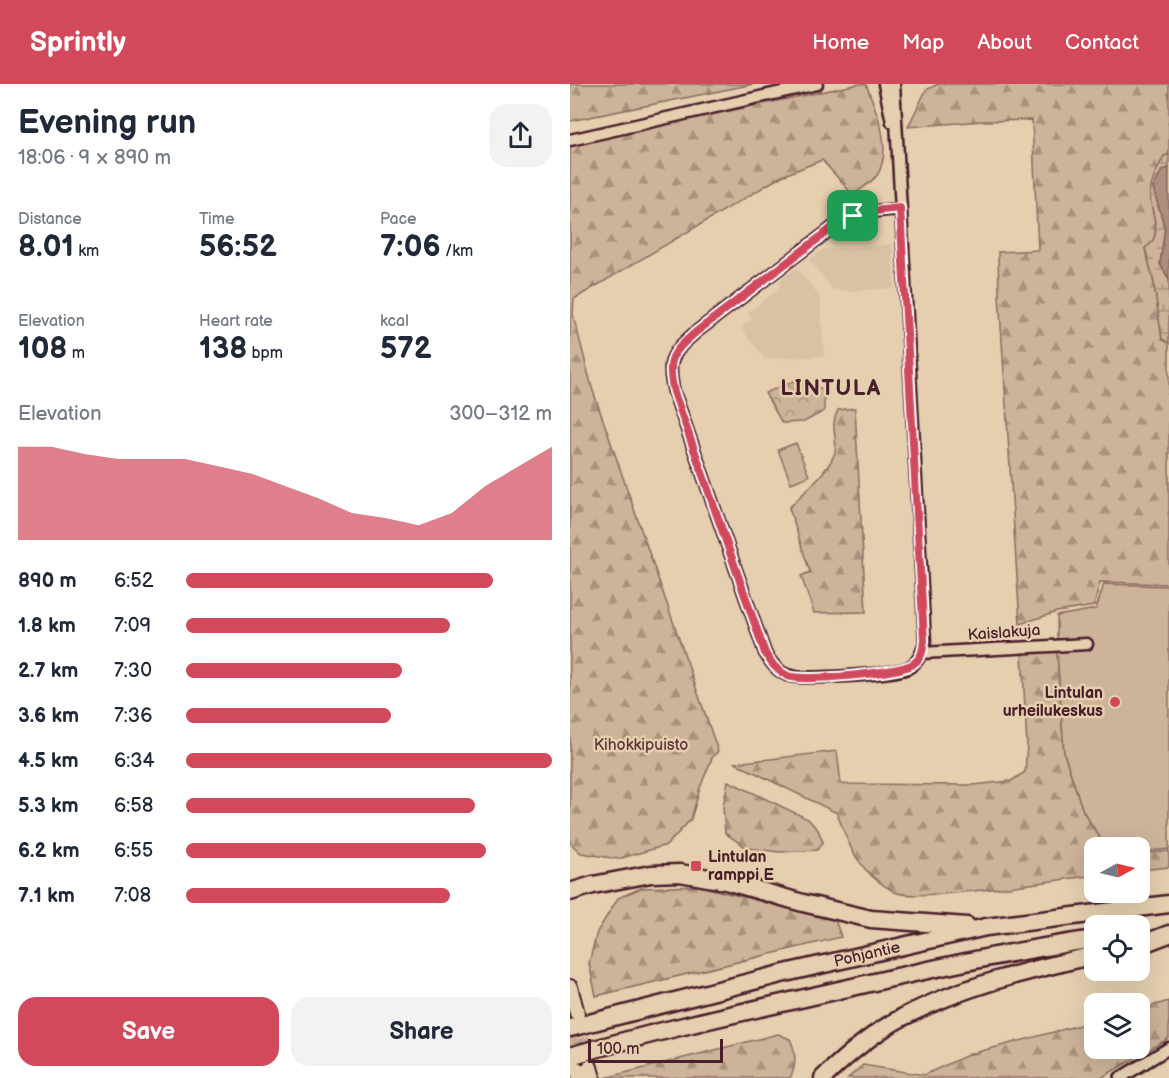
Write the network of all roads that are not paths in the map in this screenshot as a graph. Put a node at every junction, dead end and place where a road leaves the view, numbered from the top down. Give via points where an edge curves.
1 (817, 84) edge
2 (884, 84) edge
3 (894, 84) edge
4 (570, 140) edge
5 (896, 141) junction
6 (900, 208) junction
7 (1087, 644) dead end
8 (922, 653) junction
9 (570, 882) edge
10 (593, 885) junction
11 (570, 892) edge
12 (1169, 904) edge
13 (986, 927) junction
14 (1169, 932) edge
15 (1150, 933) edge
16 (1084, 941) edge
17 (1150, 941) edge
18 (1084, 958) edge
19 (570, 987) edge
20 (573, 1020) edge
21 (1169, 1048) edge
22 (580, 1069) edge
23 (824, 1078) edge
24 (1120, 1078) edge

1 - 4 street
2 - 5 street
3 - 5 street
5 - 6 street
6 - 8 street
6 - 8 street via 865,212 840,222 677,349 670,375 765,653 777,670 795,678 906,669
7 - 8 street, Kaislakuja
9 - 10 highway
10 - 11 highway
10 - 13 highway via 680,873 872,919
12 - 13 highway, Pohjantie
13 - 20 highway, Pohjantie
14 - 15 highway
14 - 17 highway
16 - 22 highway, Pohjantie via 917,971 665,1030
18 - 23 highway via 963,991 903,1017 855,1049
19 - 20 main road
21 - 24 street

